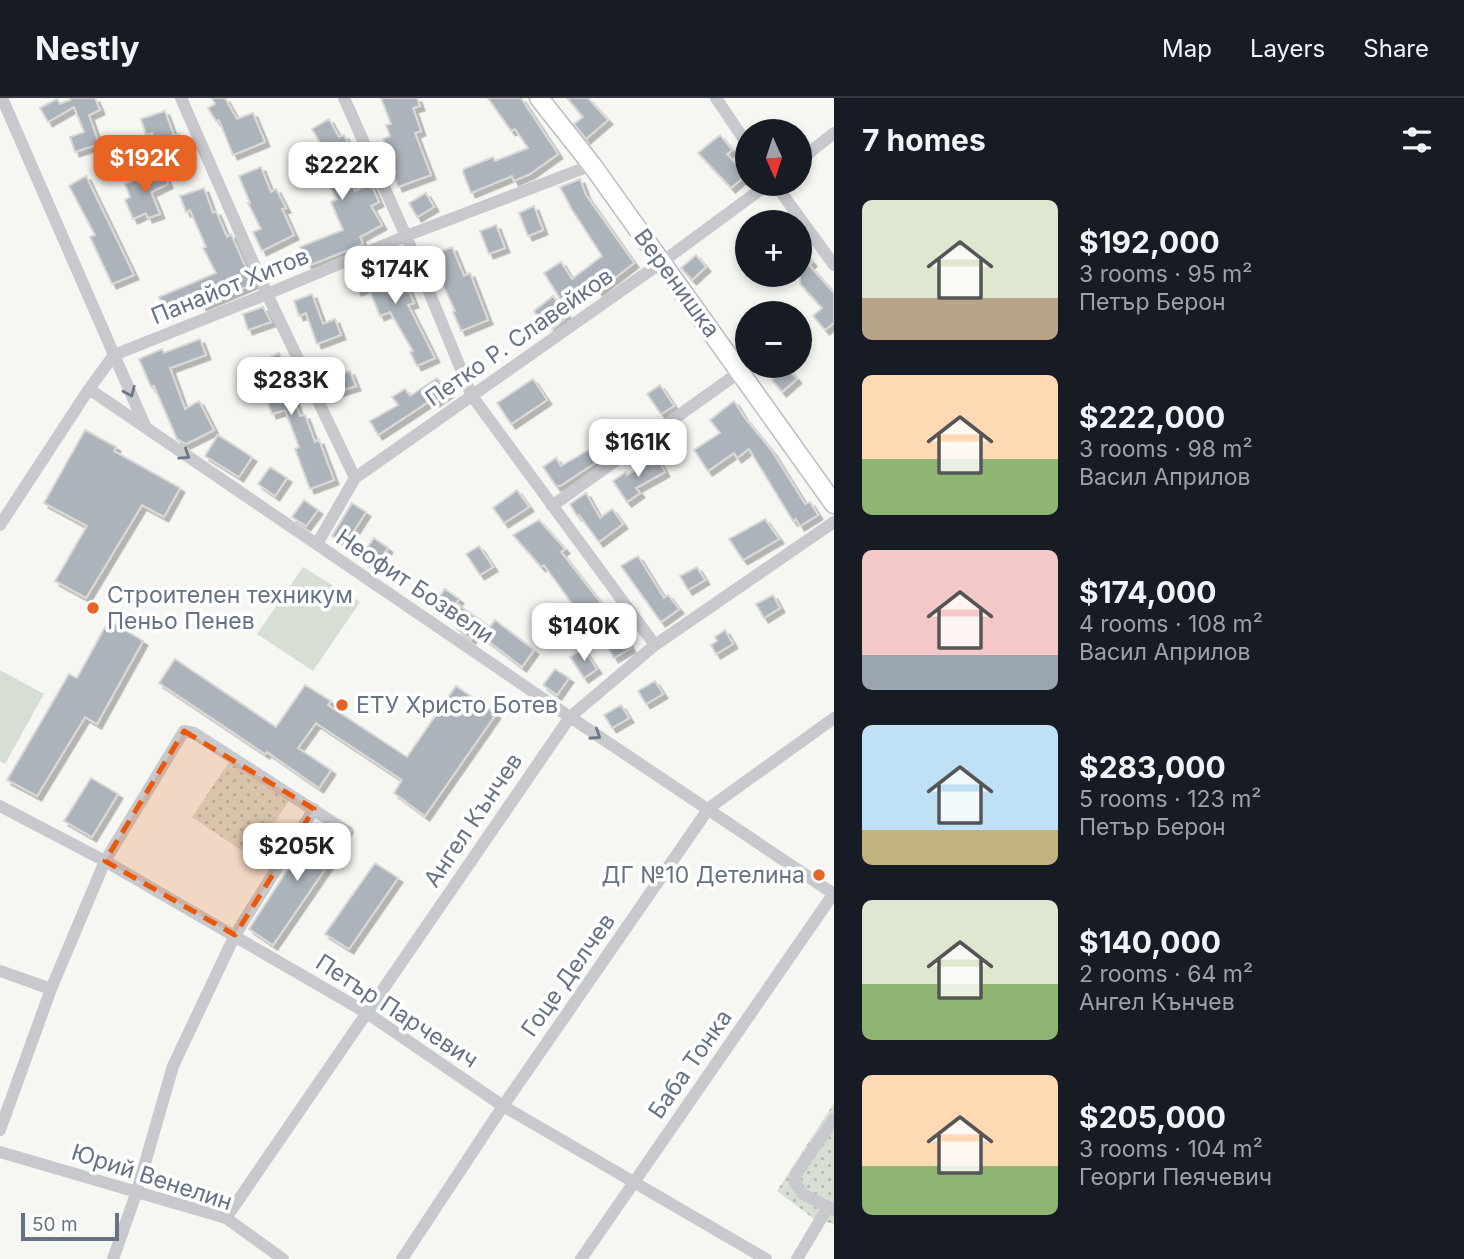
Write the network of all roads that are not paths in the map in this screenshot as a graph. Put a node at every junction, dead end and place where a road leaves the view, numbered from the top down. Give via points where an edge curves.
1 (2, 98) edge
2 (180, 98) edge
3 (344, 98) edge
4 (539, 98) edge
5 (716, 98) edge
6 (4, 116) edge
7 (735, 126) edge
8 (834, 133) edge
9 (812, 150) edge
10 (592, 165) junction
11 (752, 196) edge
12 (784, 196) edge
13 (406, 236) junction
14 (662, 262) junction
15 (834, 265) edge
16 (267, 294) junction
17 (114, 355) junction
18 (735, 363) edge
19 (735, 375) edge
20 (746, 378) edge
21 (89, 389) junction
22 (472, 396) junction
23 (146, 429) junction
24 (355, 478) junction
25 (834, 504) edge
26 (552, 506) junction
27 (834, 522) edge
28 (0, 525) edge
29 (317, 544) junction
30 (655, 645) junction
31 (569, 717) junction
32 (834, 718) edge
33 (0, 806) edge
34 (709, 808) junction
35 (314, 809) junction
36 (348, 832) dead end
37 (105, 861) junction
38 (834, 894) edge
39 (235, 935) junction
40 (0, 971) edge
41 (51, 989) junction
42 (367, 1013) junction
43 (503, 1106) junction
44 (834, 1119) edge
45 (0, 1130) edge
46 (0, 1152) edge
47 (634, 1182) junction
48 (137, 1191) junction
49 (831, 1209) edge
50 (226, 1219) junction
51 (113, 1259) edge
52 (283, 1259) edge
53 (402, 1259) edge
54 (581, 1259) edge
55 (766, 1259) edge
56 (797, 1259) edge

1 - 6 street
2 - 16 street
3 - 13 street
4 - 10 main road, Веренишка
5 - 7 street
6 - 17 street
8 - 9 street
10 - 13 street, Панайот Хитов
10 - 14 main road, Веренишка
11 - 14 street, Петко Р. Славейков
12 - 15 street
13 - 16 street, Панайот Хитов
13 - 22 street
14 - 18 main road, Веренишка
14 - 22 street, Петко Р. Славейков
16 - 17 street, Панайот Хитов
16 - 24 street
17 - 21 street
17 -> 23 street
19 - 26 street
20 - 25 main road, Веренишка
21 - 23 street, Неофит Бозвели
21 - 28 street
22 - 24 street, Петко Р. Славейков
22 - 26 street
23 -> 29 street, Неофит Бозвели
24 - 29 street, Петко Р. Славейков
26 - 30 street
27 - 30 street, Ангел Кънчев
29 - 31 street, Неофит Бозвели
30 - 31 street, Ангел Кънчев
31 -> 34 street, Неофит Бозвели
31 - 42 street, Ангел Кънчев
32 - 34 street, Гоце Делчев
33 - 37 street, Петър Парчевич
34 - 38 street, Неофит Бозвели
34 - 43 street, Гоце Делчев
35 - 36 street
35 - 37 street via 184,731
35 - 39 street
37 - 39 street, Петър Парчевич
37 - 41 street
38 - 47 street, Баба Тонка
39 - 42 street, Петър Парчевич
39 - 48 street via 173,1066
40 - 41 street
41 - 45 street
42 - 43 street, Петър Парчевич
42 - 50 street, Ангел Кънчев
43 - 47 street, Петър Парчевич
43 - 53 street, Гоце Делчев
44 - 49 street via 794,1183 803,1194
46 - 48 street, Юрий Венелин
47 - 54 street, Баба Тонка
47 - 55 street, Петър Парчевич
48 - 50 street, Юрий Венелин
48 - 51 street
49 - 56 street
50 - 52 street, Юрий Венелин

